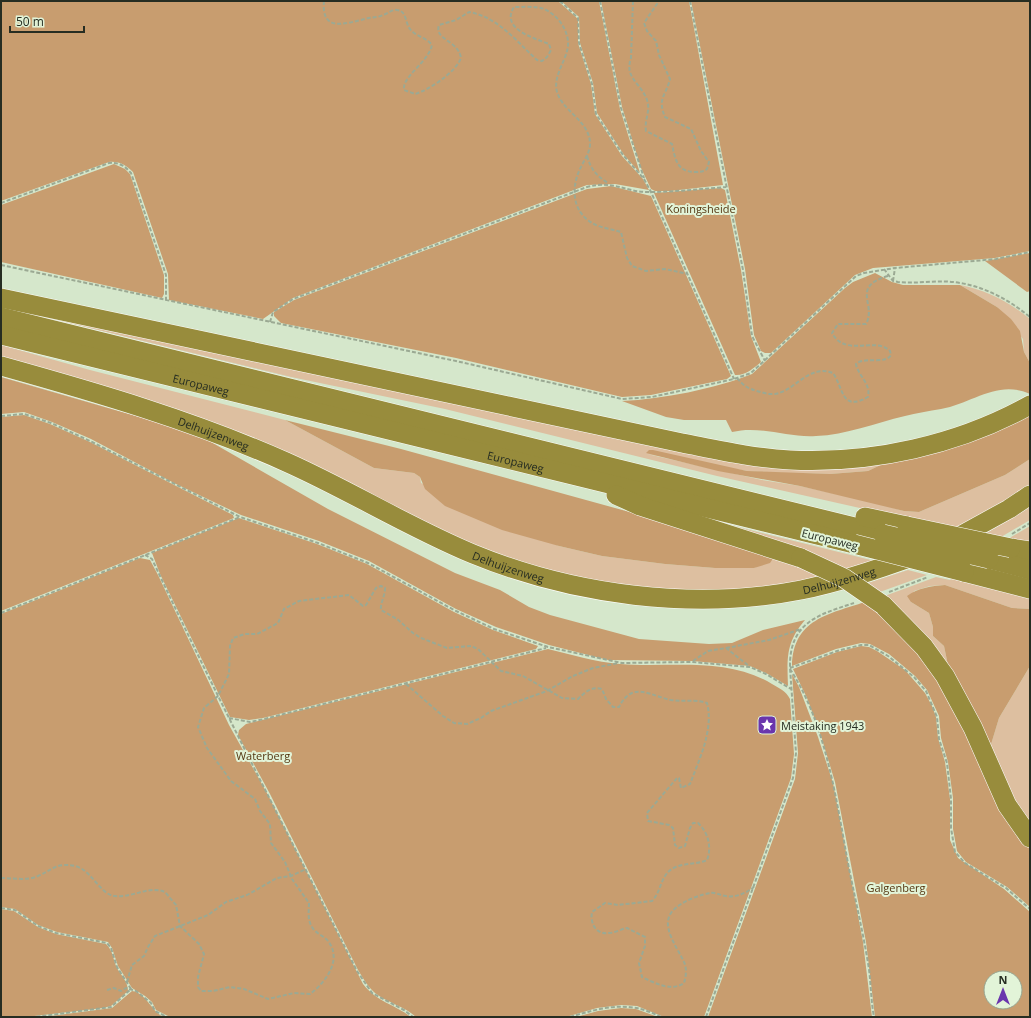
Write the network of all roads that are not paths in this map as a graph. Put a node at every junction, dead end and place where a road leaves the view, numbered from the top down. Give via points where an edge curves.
1 (1, 298) edge
2 (1, 317) edge
3 (1, 335) edge
4 (1, 366) edge
5 (1030, 405) edge
6 (569, 474) junction
7 (1030, 495) edge
8 (757, 503) junction
9 (1030, 551) edge
10 (1030, 570) edge
11 (1030, 589) edge
12 (1030, 838) edge

1 - 5 highway via 758,457 815,461 893,453 957,437
2 - 8 highway, Europaweg
3 - 6 highway, Europaweg
4 - 7 highway, Delhuijzenweg via 143,407 210,430 287,462 437,538 499,564 553,581 619,593 677,598 729,597 786,592 823,585 887,566 947,542 980,526
6 - 11 highway, Europaweg, bridge
6 - 12 highway, bridge via 640,506 801,558 885,598 946,676 973,728 1007,805
8 - 9 highway, bridge via 840,512 906,526 1010,541
8 - 10 highway, Europaweg, bridge

